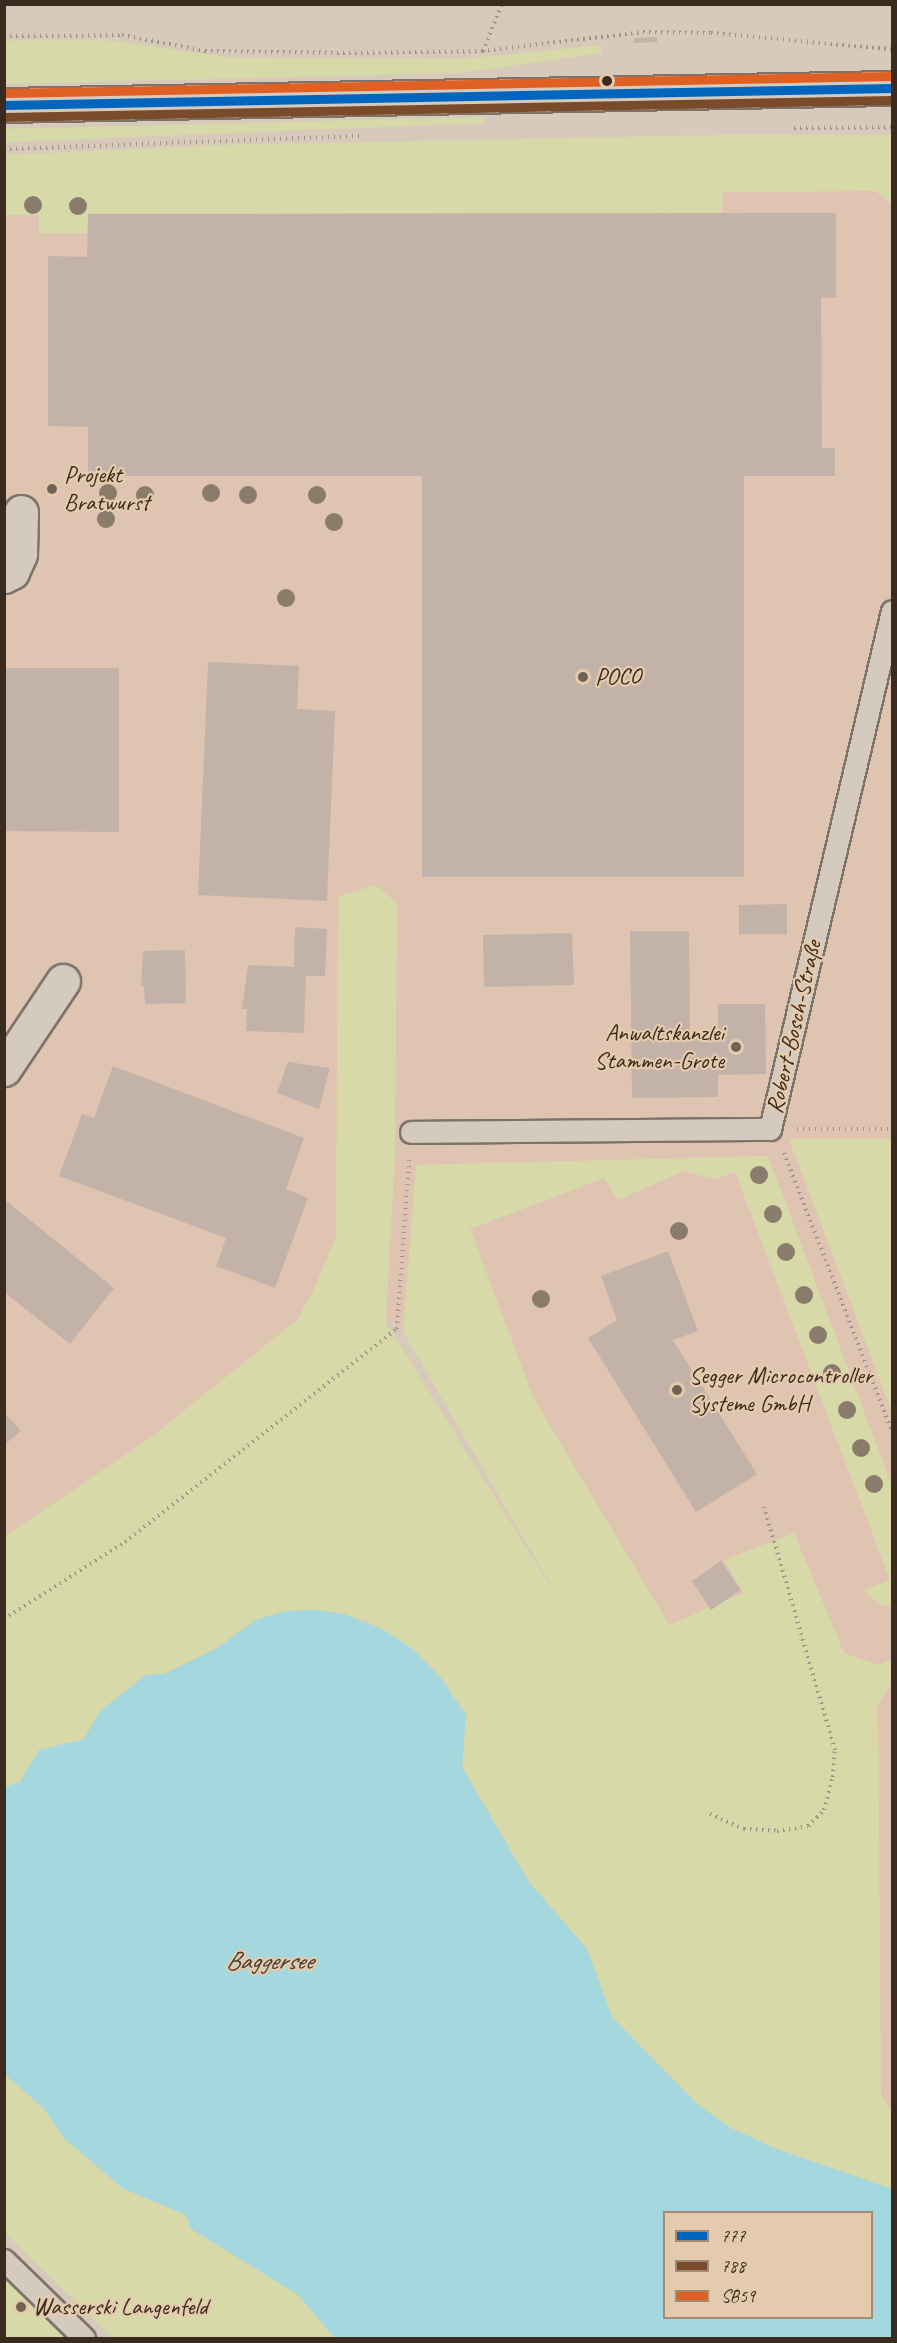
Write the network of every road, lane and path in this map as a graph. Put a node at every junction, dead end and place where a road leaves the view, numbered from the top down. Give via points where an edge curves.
1 (502, 4) edge
2 (4, 36) edge
3 (892, 49) edge
4 (482, 51) junction
5 (892, 87) edge
6 (4, 105) edge
7 (892, 127) edge
8 (789, 128) dead end
9 (368, 136) dead end
10 (4, 149) edge
11 (21, 512) dead end
12 (4, 576) edge
13 (892, 611) edge
14 (63, 981) dead end
15 (4, 1069) edge
16 (892, 1128) edge
17 (770, 1129) junction
18 (411, 1132) joint
19 (892, 1432) edge
20 (764, 1507) dead end
21 (4, 1619) edge
22 (711, 1814) dead end
23 (4, 2259) edge
24 (84, 2338) edge

1 - 4 path
2 - 4 path via 122,35 205,51
3 - 4 path via 711,33 643,32
5 - 6 street
7 - 8 path
9 - 10 path
11 - 12 street via 20,554 12,572
13 - 17 lane, Robert-Bosch-Straße
14 - 15 street
16 - 17 path
17 - 18 lane, Robert-Bosch-Straße
17 - 19 path via 782,1147
18 - 21 path via 397,1329 125,1542
20 - 22 path via 835,1750 833,1777 824,1810 808,1826 777,1831 744,1828
23 - 24 lane

